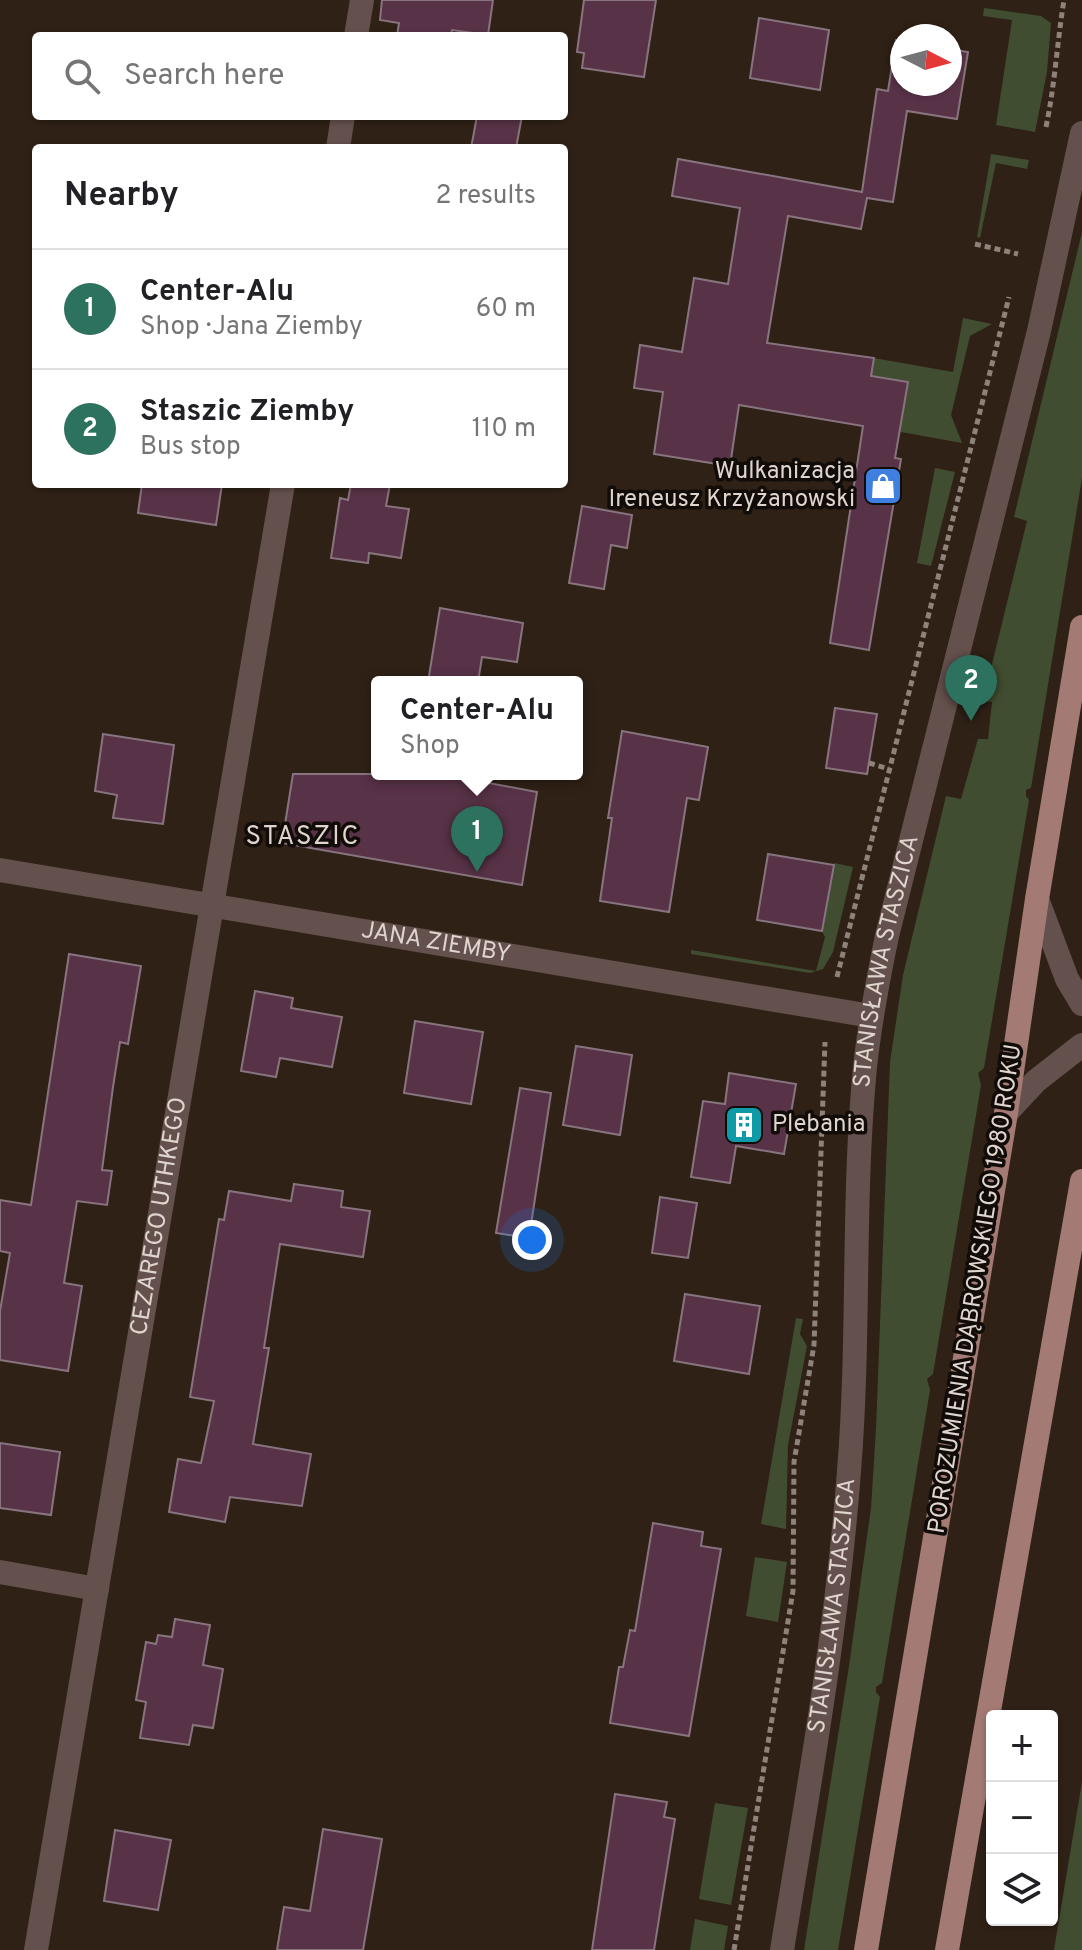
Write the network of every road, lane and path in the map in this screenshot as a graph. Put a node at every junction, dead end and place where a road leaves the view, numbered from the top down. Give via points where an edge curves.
1 (362, 0) edge
2 (1064, 0) edge
3 (357, 32) edge
4 (342, 120) edge
5 (1082, 133) edge
6 (1045, 135) dead end
7 (339, 144) edge
8 (1022, 240) dead end
9 (975, 244) dead end
10 (1018, 254) junction
11 (1016, 265) dead end
12 (1011, 289) dead end
13 (282, 488) edge
14 (1082, 627) edge
15 (869, 763) dead end
16 (889, 769) junction
17 (0, 870) edge
18 (1037, 899) junction
19 (213, 907) junction
20 (835, 983) dead end
21 (1082, 1004) edge
22 (871, 1016) junction
23 (825, 1036) dead end
24 (1082, 1045) edge
25 (1006, 1113) junction
26 (1082, 1181) edge
27 (0, 1572) edge
28 (97, 1589) junction
29 (36, 1950) edge
30 (734, 1950) edge
31 (782, 1950) edge
32 (866, 1950) edge
33 (947, 1950) edge

1 - 3 street
2 - 6 path
4 - 7 street
5 - 22 street, STANISŁAWA STASZICA via 1039,331
8 - 10 path
9 - 10 path
10 - 11 path
12 - 16 path
13 - 19 street, CEZAREGO UTHKEGO
14 - 18 main road, POROZUMIENIA DĄBROWSKIEGO 1980 ROKU
15 - 16 path
16 - 20 path
17 - 19 street, JANA ZIEMBY
18 - 21 street
18 - 25 main road, POROZUMIENIA DĄBROWSKIEGO 1980 ROKU
19 - 22 street, JANA ZIEMBY
19 - 28 street, CEZAREGO UTHKEGO
22 - 31 street, STANISŁAWA STASZICA via 862,1108 846,1509
23 - 30 path via 814,1340 794,1462 794,1583
24 - 25 street
25 - 32 main road, POROZUMIENIA DĄBROWSKIEGO 1980 ROKU
26 - 33 main road
27 - 28 street
28 - 29 street, CEZAREGO UTHKEGO

